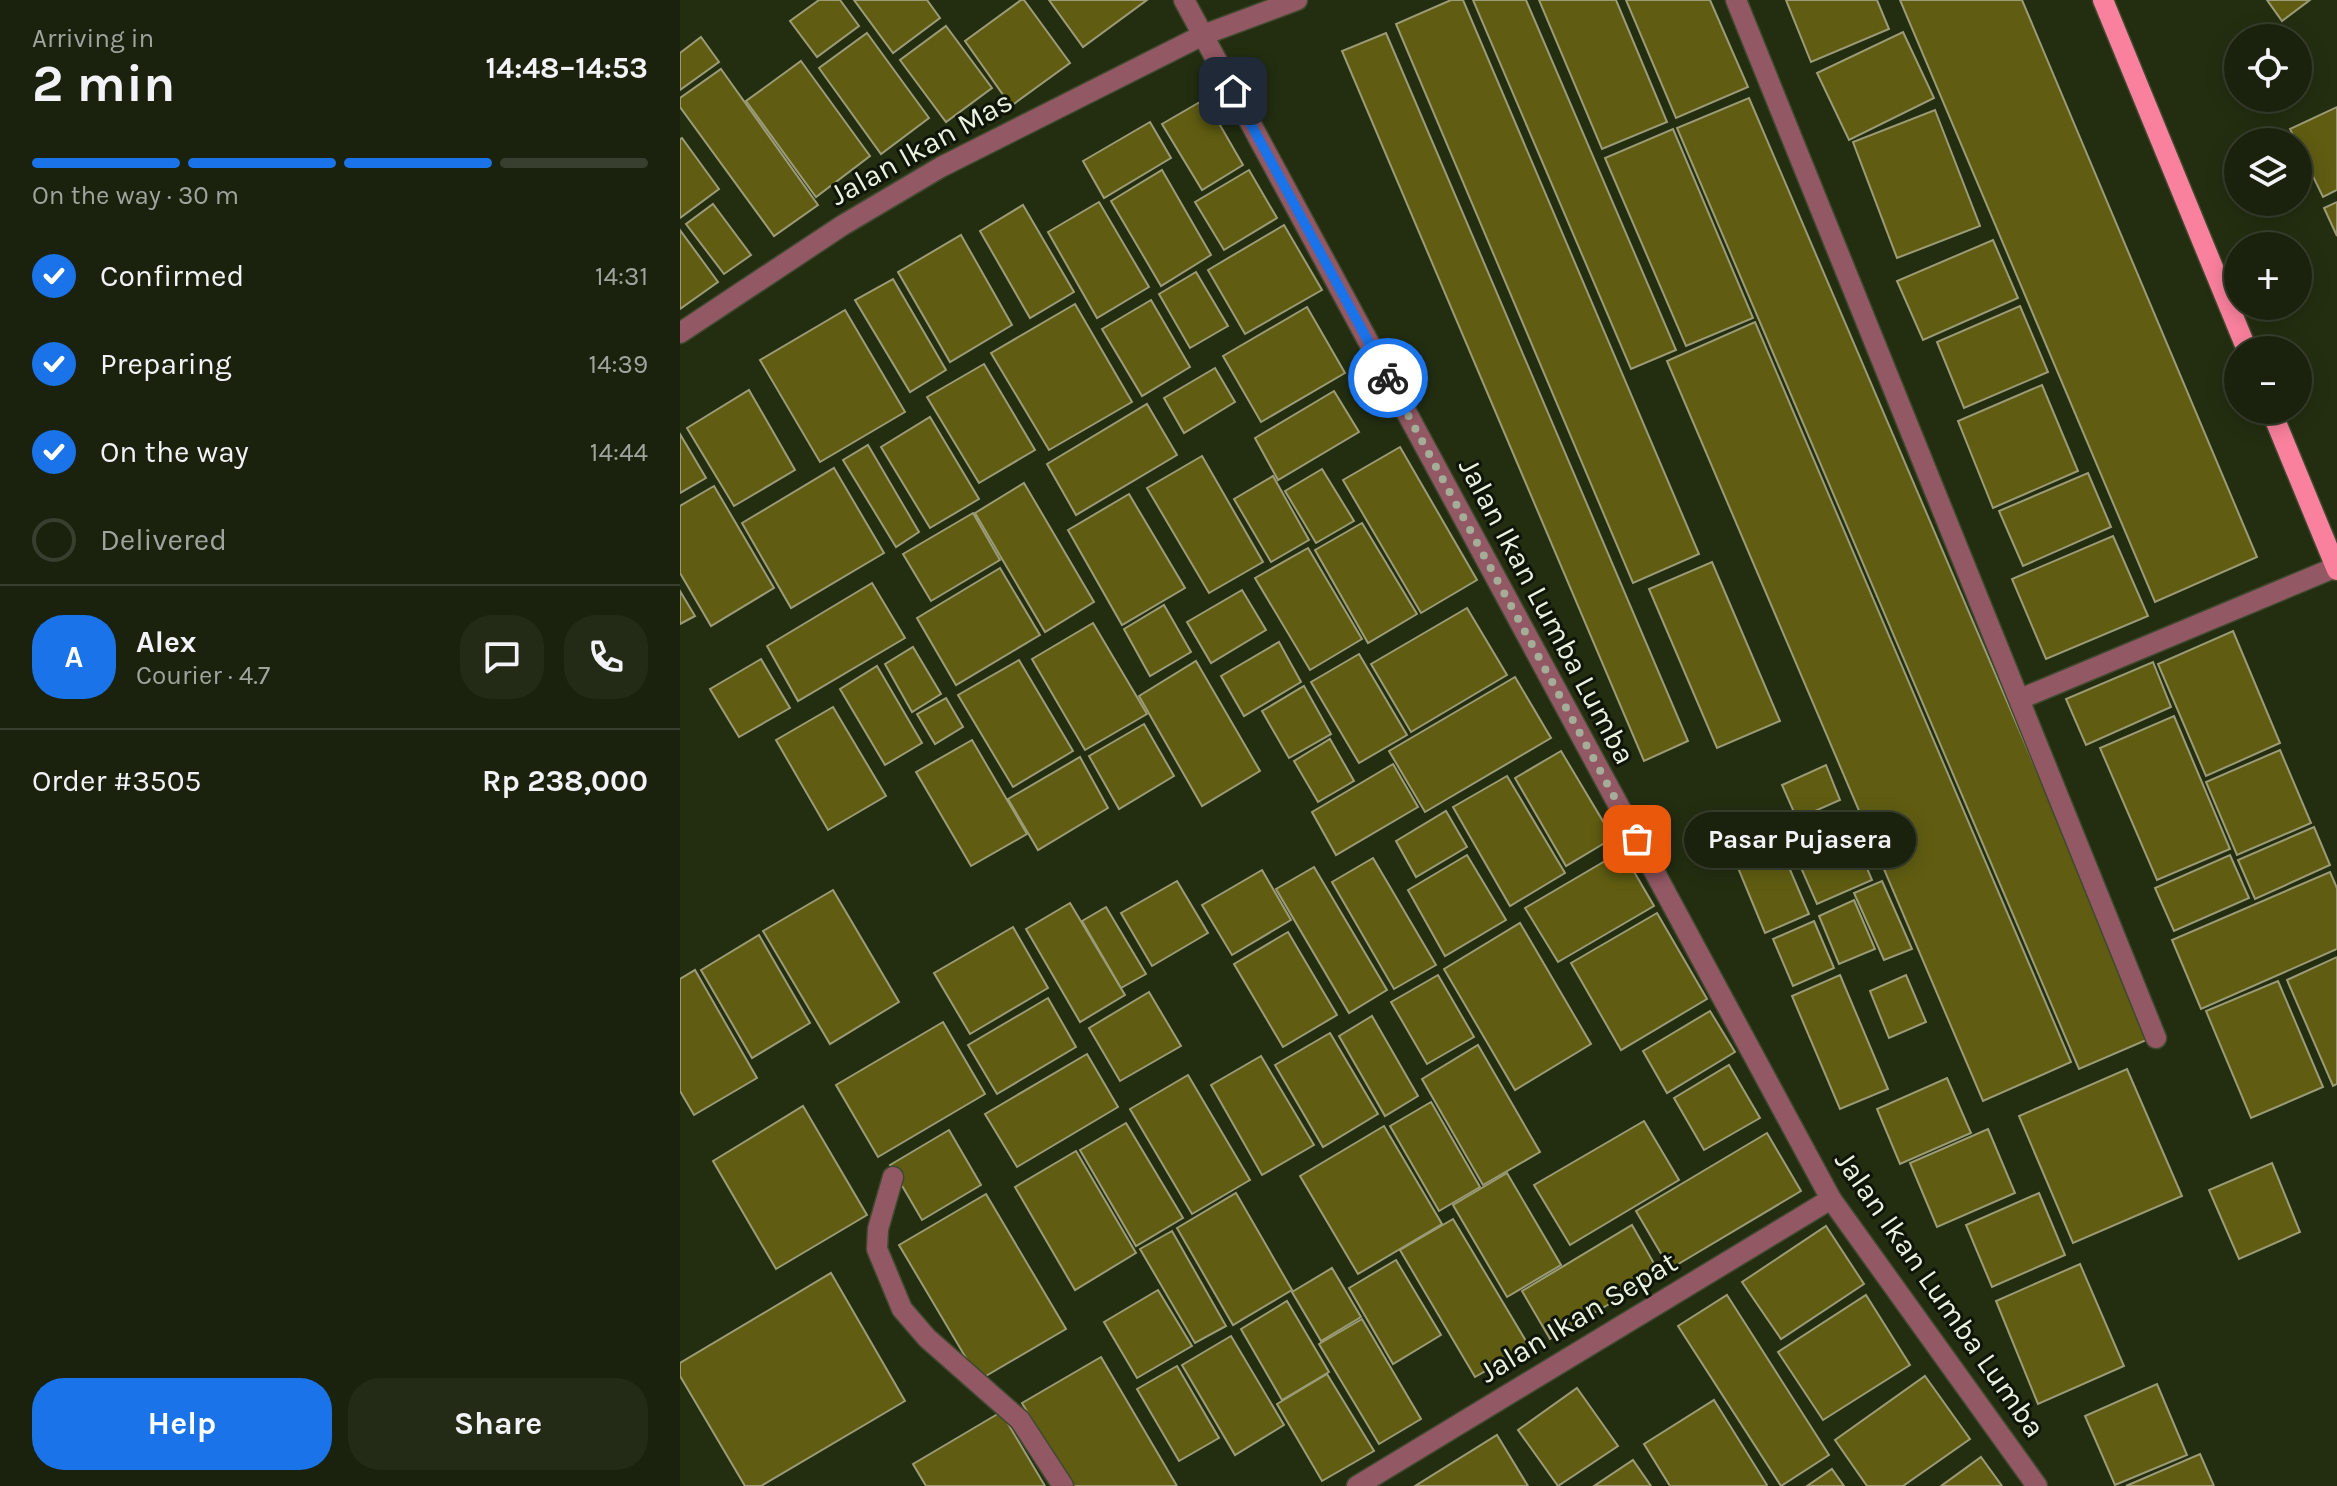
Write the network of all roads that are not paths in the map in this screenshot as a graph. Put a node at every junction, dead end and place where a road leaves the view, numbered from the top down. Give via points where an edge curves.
1 (1184, 0) edge
2 (1297, 0) edge
3 (1736, 0) edge
4 (2103, 0) edge
5 (1203, 35) junction
6 (680, 333) edge
7 (2241, 336) edge
8 (2277, 424) edge
9 (2336, 569) edge
10 (2020, 699) junction
11 (2156, 1038) dead end
12 (893, 1177) dead end
13 (1831, 1199) junction
14 (1063, 1486) edge
15 (1357, 1486) edge
16 (2037, 1486) edge

1 - 5 street, Jalan Ikan Lumba Lumba
2 - 5 street, Jalan Ikan Mas
3 - 10 street
4 - 7 main road
5 - 6 street, Jalan Ikan Mas via 941,167
5 - 13 street, Jalan Ikan Lumba Lumba
8 - 9 main road
9 - 10 street
10 - 11 street
12 - 14 street via 877,1249 902,1309 1020,1420
13 - 15 street, Jalan Ikan Sepat
13 - 16 street, Jalan Ikan Lumba Lumba

